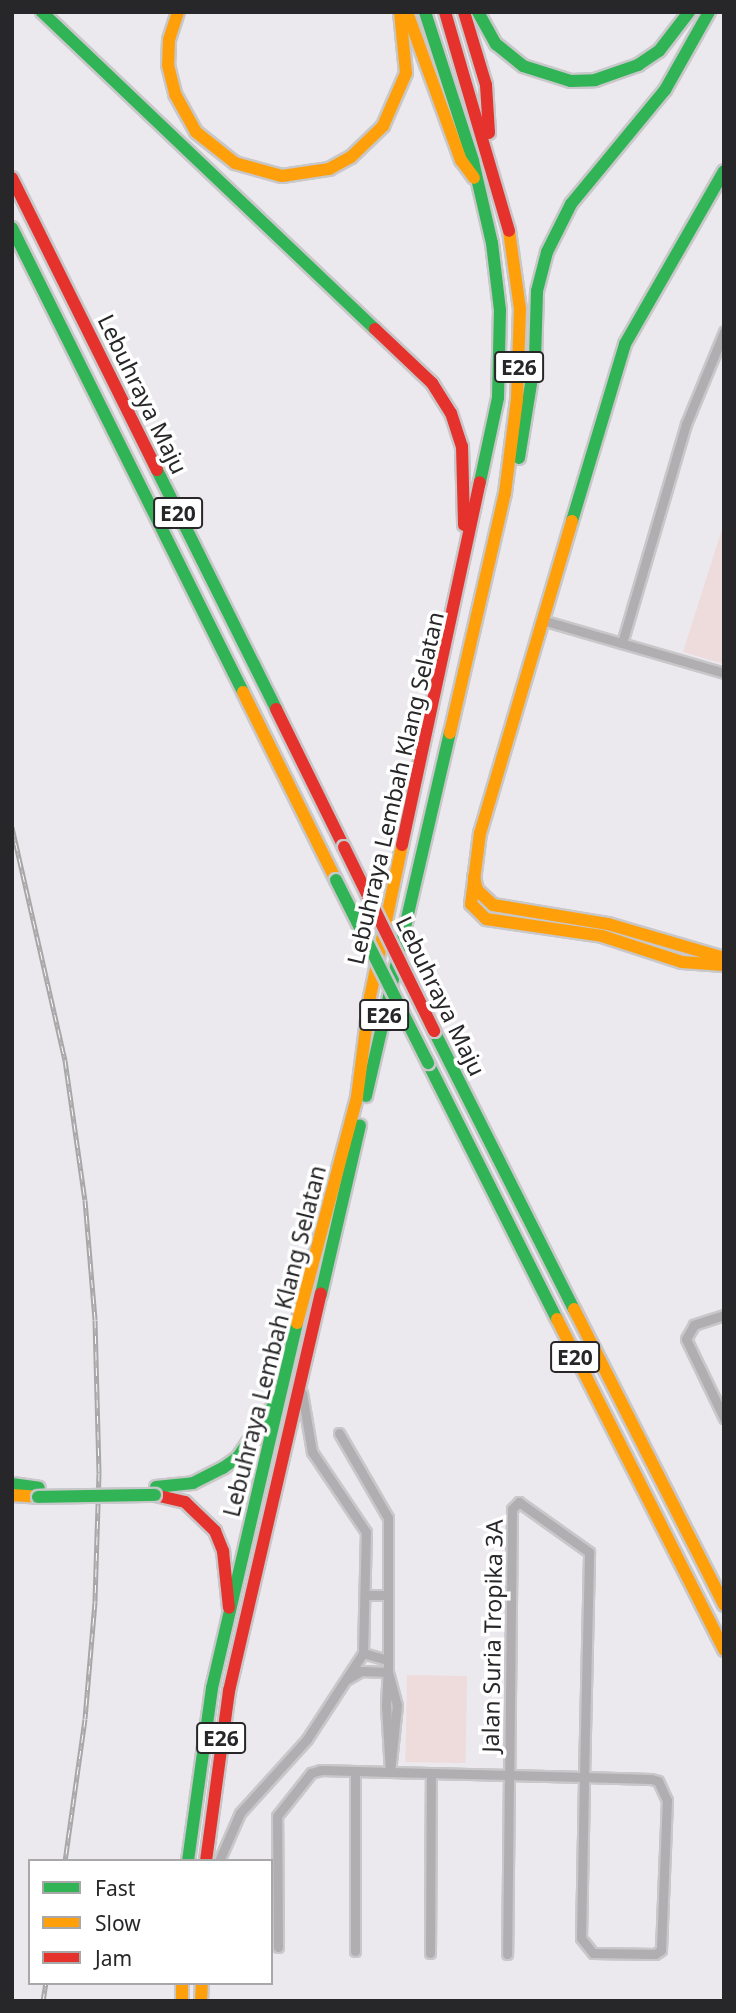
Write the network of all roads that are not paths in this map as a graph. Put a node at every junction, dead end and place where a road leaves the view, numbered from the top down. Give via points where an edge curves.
1 (42, 12) edge
2 (178, 12) edge
3 (400, 12) edge
4 (407, 12) edge
5 (425, 12) edge
6 (445, 12) edge
7 (464, 12) edge
8 (478, 12) edge
9 (689, 12) edge
10 (709, 12) edge
11 (488, 147) junction
12 (724, 171) edge
13 (12, 178) edge
14 (481, 189) junction
15 (12, 228) edge
16 (724, 332) edge
17 (505, 492) junction
18 (460, 594) junction
19 (542, 620) junction
20 (622, 643) junction
21 (724, 673) edge
22 (474, 876) junction
23 (554, 914) junction
24 (565, 930) junction
25 (685, 946) junction
26 (645, 950) junction
27 (724, 958) edge
28 (701, 964) junction
29 (724, 965) edge
30 (724, 1315) edge
31 (300, 1386) junction
32 (279, 1398) junction
33 (719, 1398) edge
34 (724, 1418) edge
35 (339, 1433) dead end
36 (12, 1484) edge
37 (155, 1491) junction
38 (38, 1493) junction
39 (12, 1495) edge
40 (365, 1595) junction
41 (388, 1595) junction
42 (724, 1605) edge
43 (230, 1611) junction
44 (724, 1650) edge
45 (363, 1653) junction
46 (388, 1660) junction
47 (388, 1672) junction
48 (343, 1682) junction
49 (355, 1771) junction
50 (390, 1772) junction
51 (431, 1773) junction
52 (509, 1775) junction
53 (584, 1777) junction
54 (188, 1859) edge
55 (206, 1859) edge
56 (220, 1859) edge
57 (278, 1947) dead end
58 (355, 1951) dead end
59 (430, 1953) dead end
60 (507, 1954) dead end

1 - 18 main road via 432,383 451,413 462,446 467,506 458,561
2 - 3 main road via 169,40 168,65 174,94 196,132 235,163 282,176 329,169 351,157 383,127 406,73
4 - 14 main road via 461,160
5 - 14 main road, Lebuhraya Lembah Klang Selatan / E26
6 - 11 main road, Lebuhraya Lembah Klang Selatan / E26
7 - 11 main road via 486,85
8 - 9 main road via 496,44 523,66 571,81 595,80 638,65 659,51
10 - 17 main road via 665,90 571,204 547,252 537,291 525,433
11 - 17 main road, Lebuhraya Lembah Klang Selatan / E26 via 512,241 520,309 517,399
12 - 19 main road via 625,344
13 - 42 main road, Lebuhraya Maju / E20, bridge
14 - 18 main road, Lebuhraya Lembah Klang Selatan / E26 via 497,269 500,373
15 - 44 main road, Lebuhraya Maju / E20, bridge
16 - 20 street via 686,424
17 - 31 main road, Lebuhraya Lembah Klang Selatan / E26
18 - 32 main road, Lebuhraya Lembah Klang Selatan / E26 via 370,997 357,1097
19 - 20 street
19 - 22 main road via 480,833
20 - 21 street
22 - 23 main road via 477,890 493,905
22 - 24 main road via 471,904 479,915
23 - 24 main road via 554,923
23 - 25 main road
24 - 26 main road
25 - 26 main road via 672,953
25 - 27 main road
25 - 28 main road via 685,955
26 - 28 main road
28 - 29 main road
30 - 33 street via 694,1325 686,1339
31 - 40 street via 312,1452 366,1532
31 - 55 main road, Lebuhraya Lembah Klang Selatan / E26 via 229,1691
32 - 37 main road via 238,1457 193,1483
32 - 43 main road, Lebuhraya Lembah Klang Selatan / E26
33 - 34 street
35 - 41 street via 388,1518
36 - 38 main road
37 - 38 main road
37 - 43 main road via 185,1502 215,1531 223,1551
38 - 39 main road
40 - 41 street
40 - 45 street
41 - 46 street
43 - 54 main road, Lebuhraya Lembah Klang Selatan / E26 via 203,1731
45 - 46 street
45 - 48 street
46 - 47 street
47 - 48 street via 361,1671
47 - 50 street via 397,1705
48 - 56 street via 307,1739 240,1813
49 - 50 street
49 - 57 street via 315,1770 279,1807
49 - 58 street
50 - 51 street
51 - 52 street
51 - 59 street
52 - 53 street
52 - 53 street, Jalan Suria Tropika 3A via 514,1504 519,1503 589,1552
52 - 60 street
53 - 53 street via 581,1938 593,1953 661,1950 667,1800 658,1781

